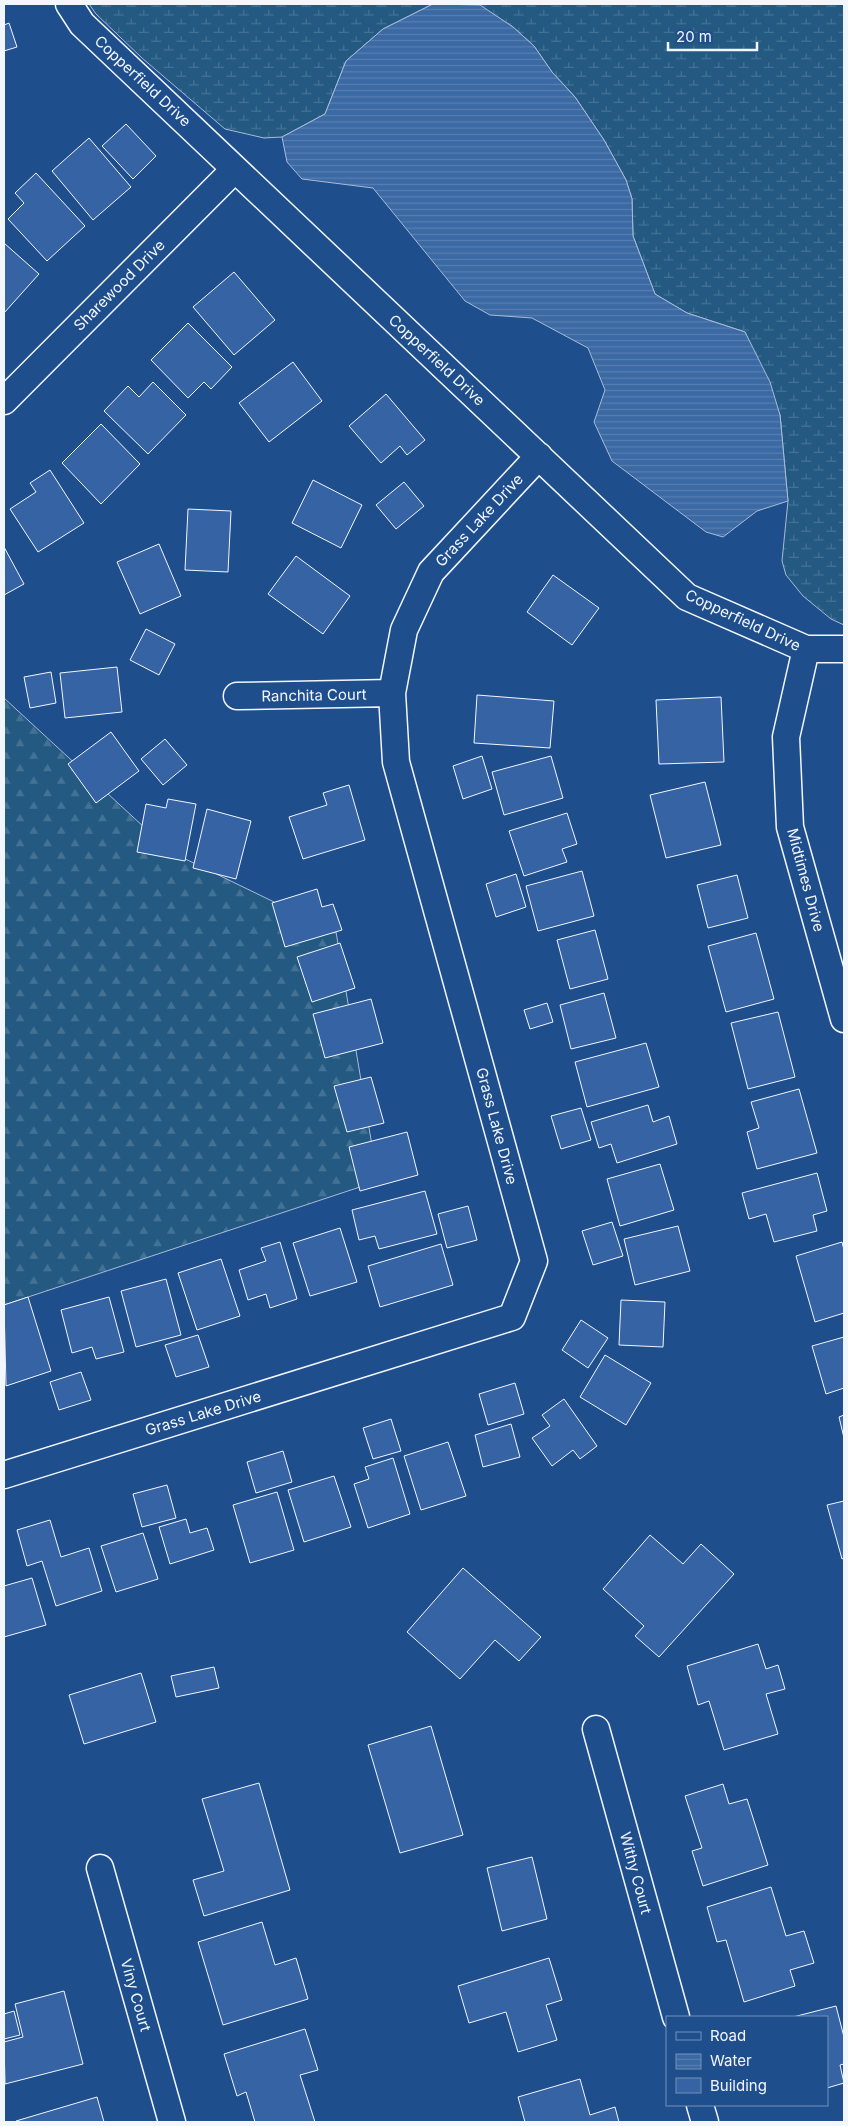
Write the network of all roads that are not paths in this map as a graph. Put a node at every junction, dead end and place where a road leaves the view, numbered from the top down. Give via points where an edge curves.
1 (69, 4) edge
2 (235, 169) junction
3 (4, 401) edge
4 (539, 456) junction
5 (844, 649) edge
6 (806, 650) junction
7 (392, 694) junction
8 (237, 696) dead end
9 (844, 1019) edge
10 (4, 1475) edge
11 (596, 1729) dead end
12 (100, 1868) dead end
13 (676, 2016) edge
14 (700, 2106) edge
15 (172, 2122) edge
16 (705, 2122) edge

1 - 2 street, Copperfield Drive via 82,24
2 - 3 street, Sharewood Drive
2 - 4 street, Copperfield Drive
4 - 6 street, Copperfield Drive via 687,597
4 - 7 street, Grass Lake Drive via 431,572 404,630
5 - 6 street, Copperfield Drive
6 - 9 street, Midtimes Drive via 786,737 790,827
7 - 8 street, Ranchita Court
7 - 10 street, Grass Lake Drive via 396,762 534,1261 512,1317
11 - 13 street, Withy Court
12 - 15 street, Viny Court
14 - 16 street

